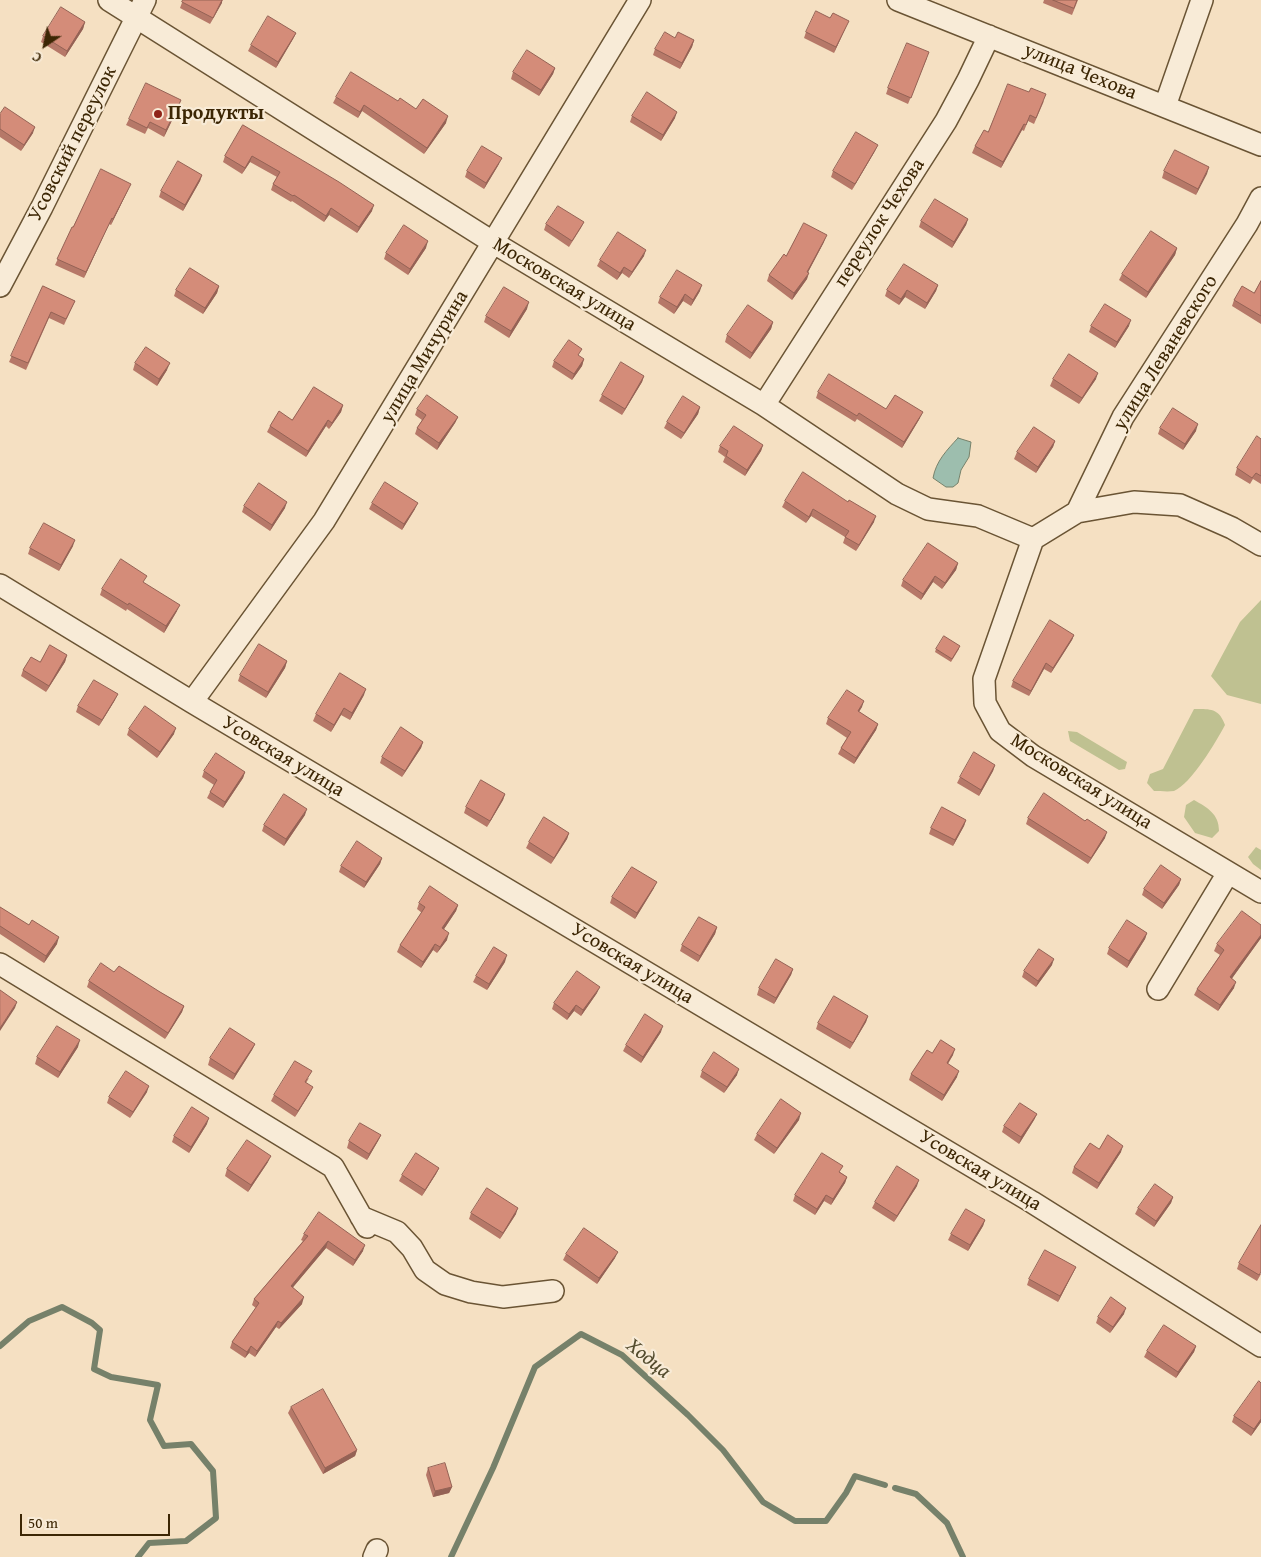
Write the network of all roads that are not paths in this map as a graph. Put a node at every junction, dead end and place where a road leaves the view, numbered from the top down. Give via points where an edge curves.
1 (109, 0) edge
2 (640, 0) edge
3 (898, 0) edge
4 (1202, 0) edge
5 (141, 8) edge
6 (989, 36) junction
7 (1164, 106) junction
8 (1261, 145) edge
9 (1261, 198) edge
10 (494, 243) junction
11 (0, 286) edge
12 (764, 405) junction
13 (1077, 512) junction
14 (1033, 539) junction
15 (1261, 545) edge
16 (0, 585) edge
17 (192, 702) junction
18 (1228, 872) junction
19 (1261, 892) edge
20 (0, 964) edge
21 (1158, 989) dead end
22 (553, 1291) dead end
23 (1261, 1346) edge

1 - 5 street, Московская улица
2 - 10 street, улица Мичурина
3 - 6 street, улица Чехова
4 - 7 street
5 - 10 street, Московская улица
5 - 11 street, Усовский переулок
6 - 7 street, улица Чехова
6 - 12 street, переулок Чехова via 946,121
7 - 8 street, улица Чехова
9 - 13 street, улица Леваневского via 1123,417
10 - 12 street, Московская улица
10 - 17 street, улица Мичурина via 324,521
12 - 14 street, Московская улица via 897,494 928,509 978,516
13 - 14 street
13 - 15 street via 1134,502 1180,505
14 - 18 street, Московская улица via 984,679 985,704 1000,731 1034,756
16 - 17 street, Усовская улица
17 - 23 street, Усовская улица via 1032,1202
18 - 19 street, Московская улица
18 - 21 street
20 - 22 street via 333,1167 364,1222 397,1232 412,1248 425,1270 445,1284 503,1297

